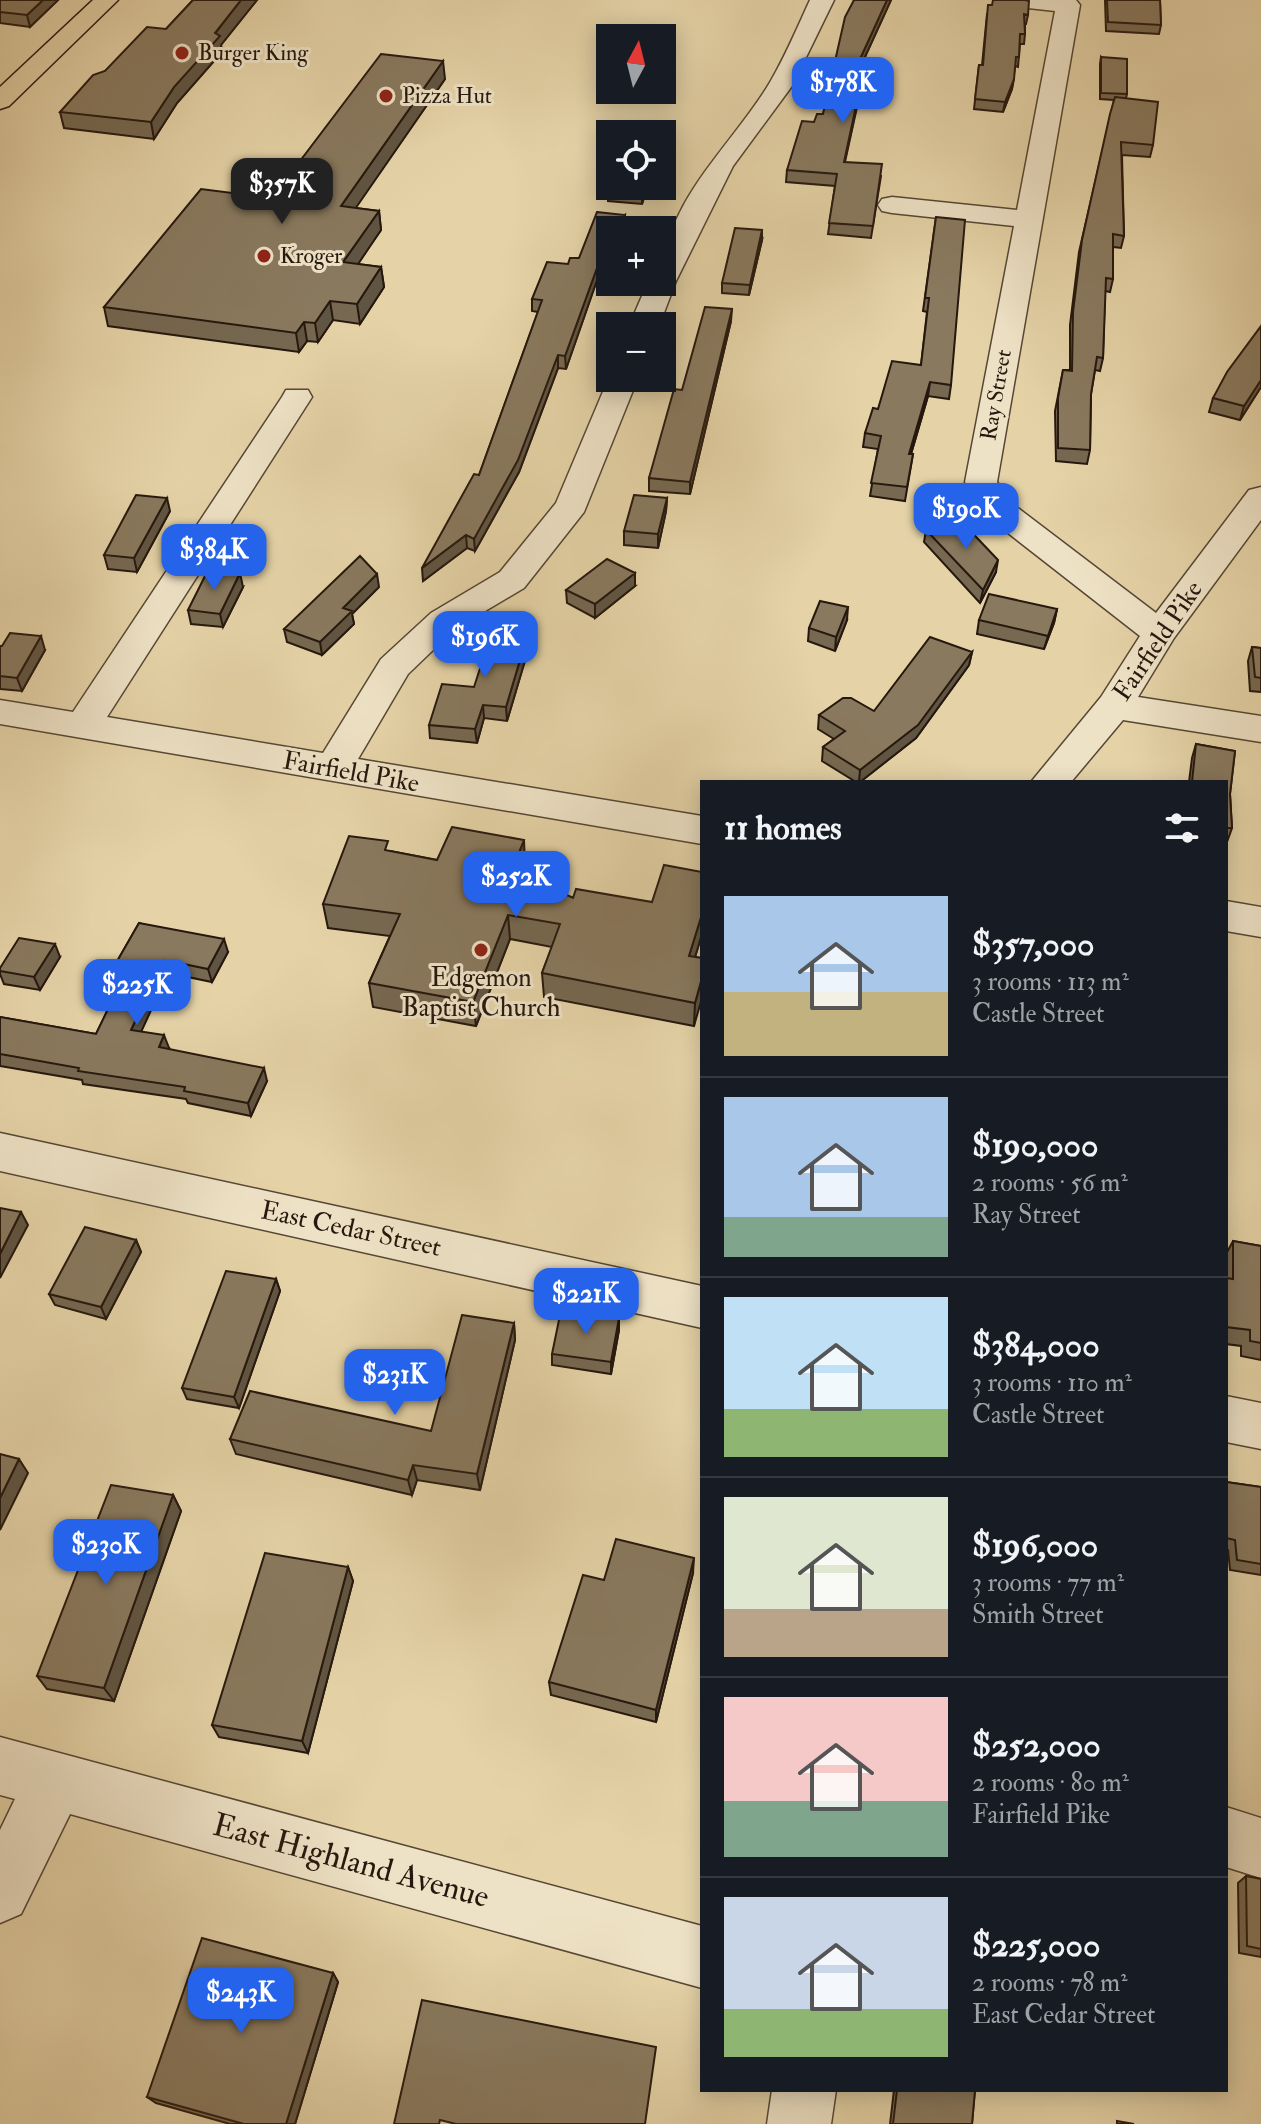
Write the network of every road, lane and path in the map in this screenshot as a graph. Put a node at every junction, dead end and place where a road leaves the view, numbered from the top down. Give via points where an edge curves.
1 (106, 0) edge
2 (822, 0) edge
3 (1019, 0) edge
4 (0, 101) edge
5 (892, 205) dead end
6 (1028, 219) junction
7 (676, 254) edge
8 (617, 392) edge
9 (297, 397) dead end
10 (1261, 497) edge
11 (1159, 633) junction
12 (1114, 706) junction
13 (0, 712) edge
14 (83, 726) junction
15 (1261, 729) edge
16 (333, 769) junction
17 (1052, 780) edge
18 (700, 830) edge
19 (1228, 916) edge
20 (1261, 922) edge
21 (0, 1152) edge
22 (700, 1307) edge
23 (1228, 1419) edge
24 (1261, 1426) edge
25 (0, 1766) edge
26 (56, 1780) junction
27 (1228, 1838) edge
28 (1261, 1848) edge
29 (0, 1893) edge
30 (700, 1956) edge
31 (804, 2092) edge
32 (799, 2124) edge

1 - 4 highway
2 - 7 street via 780,86 720,165
3 - 6 street, Ray Street via 1068,5
5 - 6 street
6 - 11 street, Ray Street via 981,482 1002,512
8 - 16 street via 572,505 512,580 443,621 394,667
9 - 14 street
10 - 11 street, Fairfield Pike
11 - 12 street, Fairfield Pike
12 - 15 street
12 - 17 street, Fairfield Pike
13 - 14 street, Fairfield Pike
14 - 16 street, Fairfield Pike
16 - 18 street, Fairfield Pike
19 - 20 street
21 - 22 street, East Cedar Street
23 - 24 street
25 - 26 street, East Highland Avenue
26 - 29 street
26 - 30 street, East Highland Avenue
27 - 28 street
31 - 32 street

